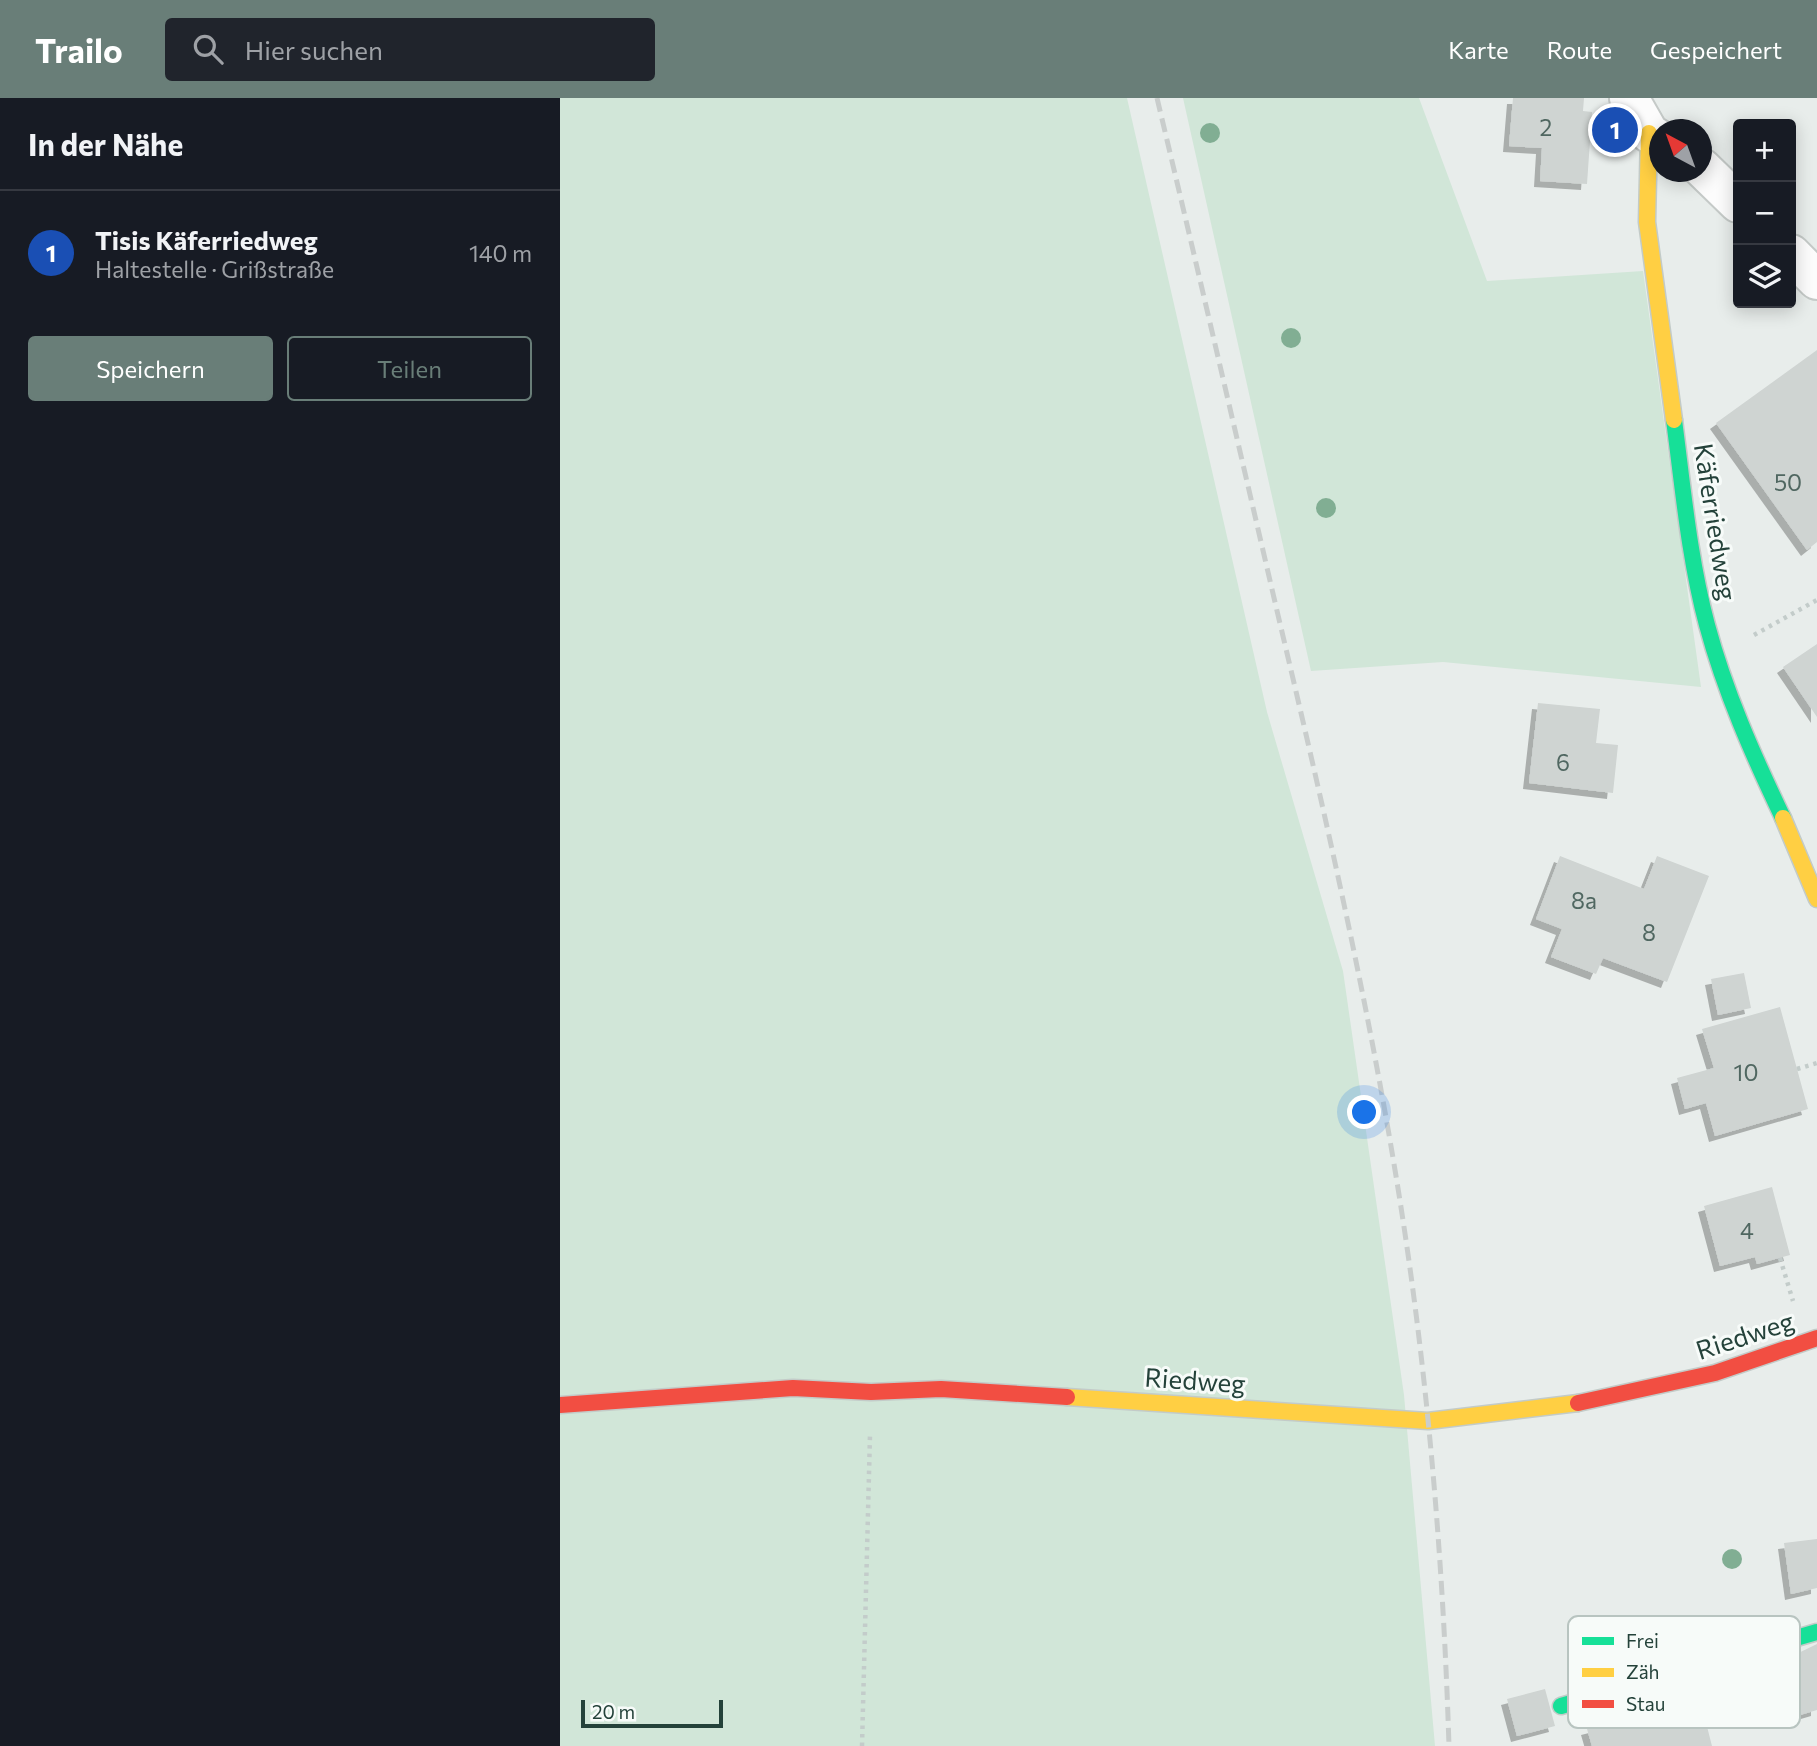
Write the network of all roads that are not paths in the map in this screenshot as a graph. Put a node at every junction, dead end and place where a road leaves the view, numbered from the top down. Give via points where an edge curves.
1 (1629, 98) edge
2 (1649, 128) edge
3 (1649, 155) edge
4 (1712, 177) edge
5 (1733, 197) edge
6 (1796, 259) edge
7 (1817, 280) edge
8 (1817, 899) edge
9 (1817, 1338) edge
10 (560, 1405) edge
11 (1817, 1632) edge
12 (1800, 1637) edge
13 (1568, 1704) edge
14 (1561, 1706) dead end

1 - 2 street
3 - 8 street, Käferriedweg via 1643,177 1653,269 1688,533 1706,622 1733,703 1811,876
4 - 5 street
6 - 7 street
9 - 10 street, Riedweg via 1715,1373 1569,1405 1428,1421 941,1389 793,1388
11 - 12 street
13 - 14 street

